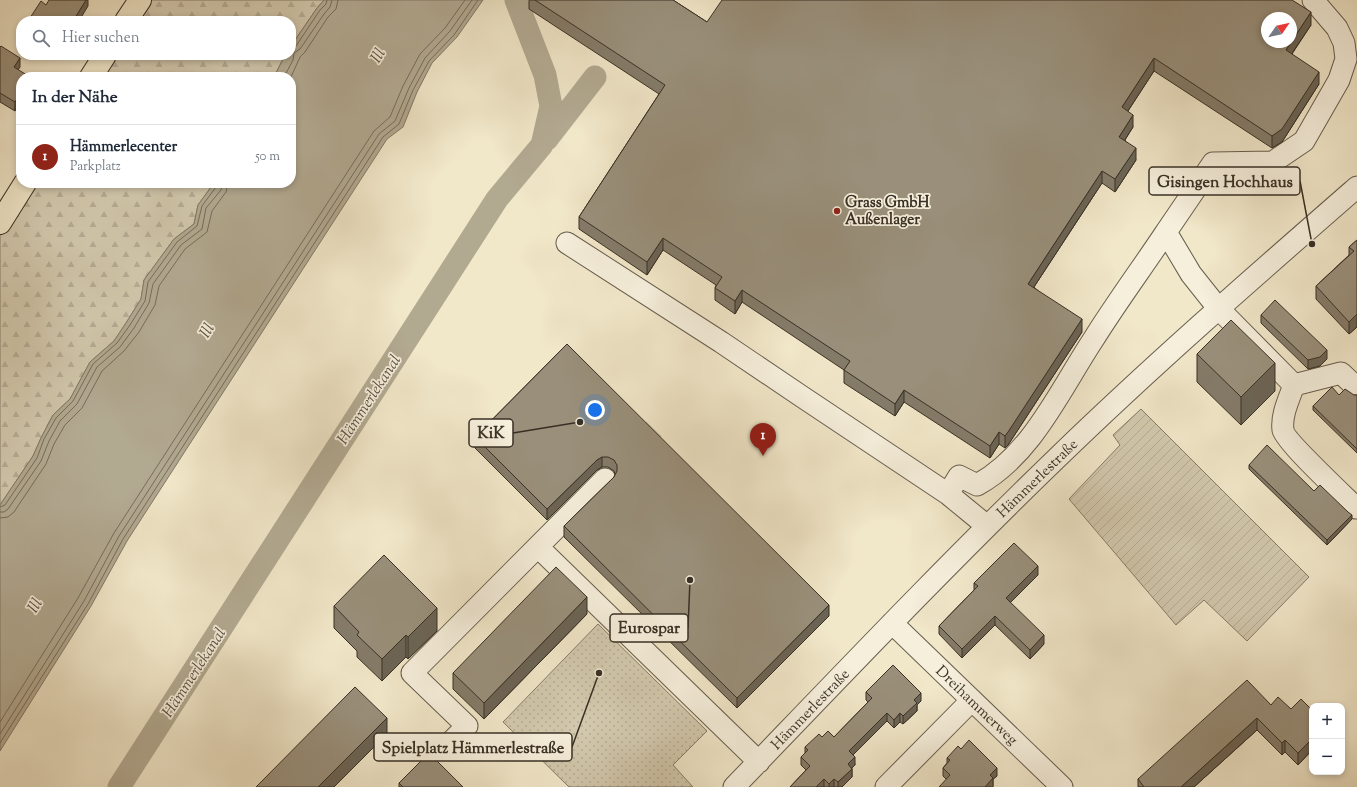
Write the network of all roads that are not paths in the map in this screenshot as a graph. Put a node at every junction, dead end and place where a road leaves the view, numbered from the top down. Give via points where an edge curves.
1 (140, 0) edge
2 (1313, 0) edge
3 (129, 16) edge
4 (102, 60) edge
5 (94, 72) edge
6 (1357, 187) edge
7 (22, 188) edge
8 (0, 223) edge
9 (1166, 232) junction
10 (567, 243) dead end
11 (1218, 308) junction
12 (1294, 385) junction
13 (1357, 388) edge
14 (605, 479) tunnel mouth
15 (948, 494) junction
16 (1356, 508) edge
17 (987, 526) junction
18 (538, 547) junction
19 (892, 623) junction
20 (972, 700) junction
21 (444, 749) dead end
22 (759, 762) junction
23 (1050, 783) edge
24 (734, 787) edge
25 (886, 787) edge

1 - 3 main road
2 - 9 street via 1337,28 1344,43 1346,59 1339,80 1304,141 1273,162 1213,163
4 - 5 main road
6 - 11 street, Hämmerlestraße
7 - 8 main road
9 - 11 street via 1191,274
9 - 15 street via 1093,340 1032,438 987,480 977,485 959,476
10 - 15 street via 721,342
11 - 12 street
11 - 17 street, Hämmerlestraße
12 - 13 street via 1341,373
12 - 16 street via 1283,417 1283,431 1292,444
14 - 18 street
15 - 17 street
17 - 19 street, Hämmerlestraße
18 - 21 street via 412,673 467,726
18 - 22 street
19 - 20 street, Dreihammerweg
19 - 22 street, Hämmerlestraße
20 - 23 street, Dreihammerweg
20 - 25 street
22 - 24 street, Hämmerlestraße

